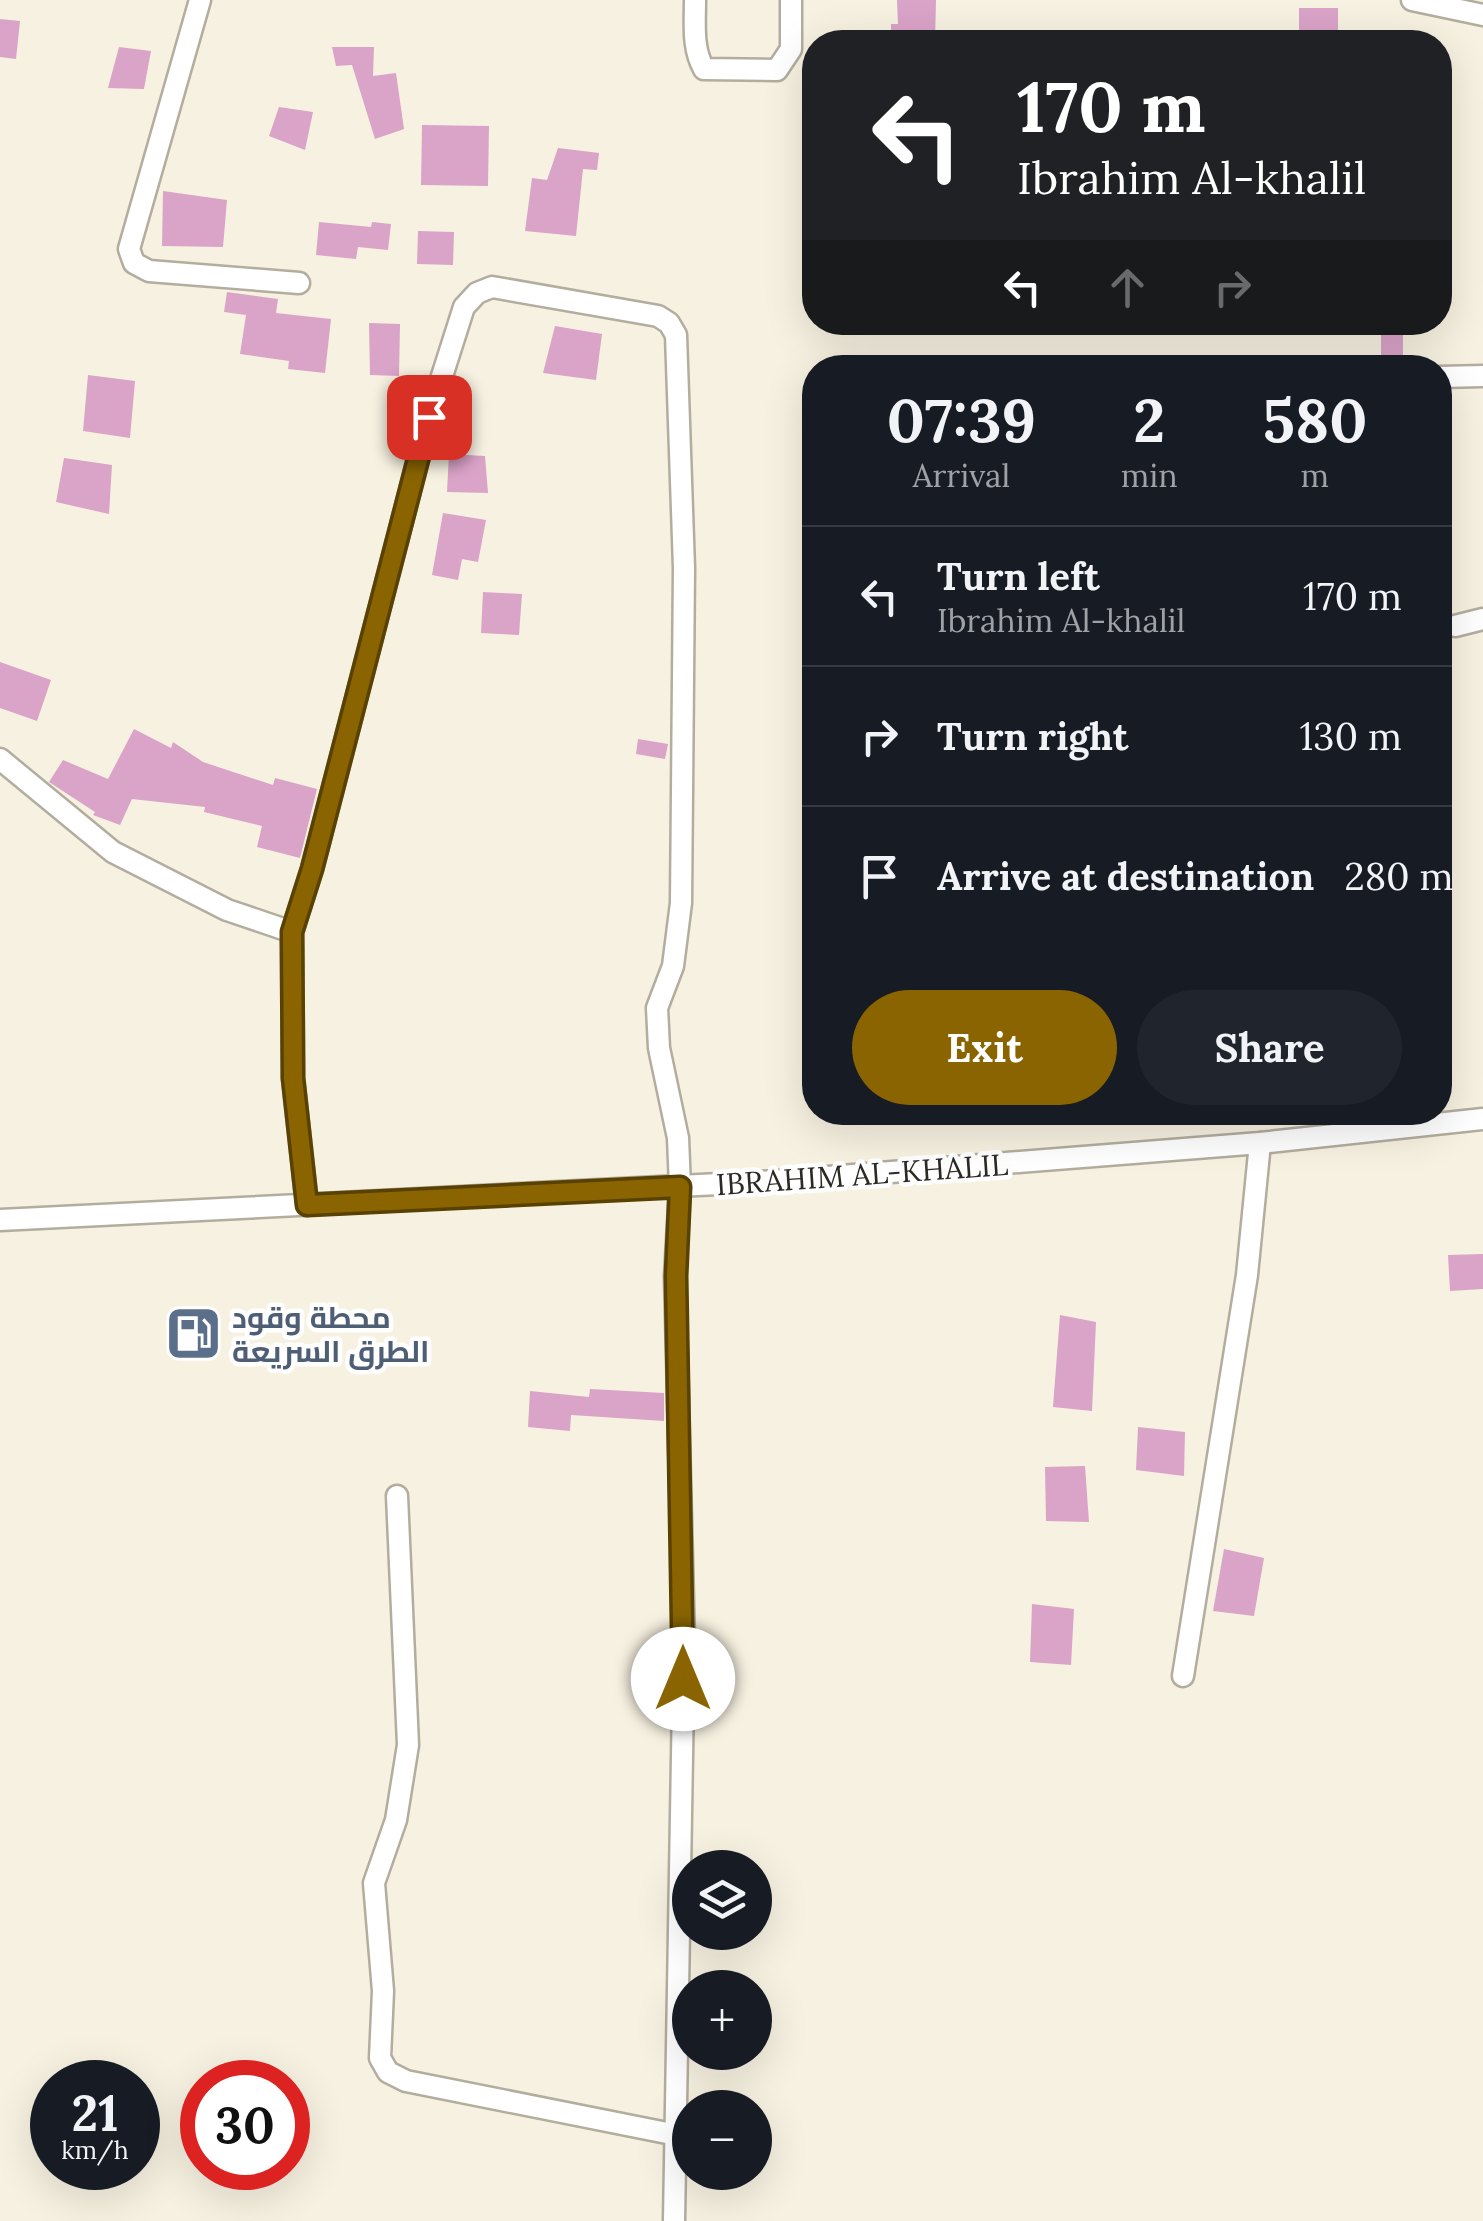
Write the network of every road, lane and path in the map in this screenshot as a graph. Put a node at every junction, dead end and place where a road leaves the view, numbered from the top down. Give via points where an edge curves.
1 (200, 0) edge
2 (695, 0) edge
3 (790, 0) edge
4 (1412, 0) edge
5 (1483, 15) edge
6 (298, 282) dead end
7 (1483, 376) edge
8 (1452, 377) edge
9 (1483, 619) edge
10 (1455, 626) dead end
11 (0, 760) edge
12 (292, 932) junction
13 (1483, 1119) edge
14 (1452, 1122) edge
15 (1429, 1125) edge
16 (1260, 1144) junction
17 (680, 1187) junction
18 (307, 1205) junction
19 (0, 1220) edge
20 (398, 1496) dead end
21 (1183, 1676) dead end
22 (678, 2090) edge
23 (672, 2135) edge
24 (675, 2190) edge
25 (674, 2221) edge

1 - 6 street via 130,249 134,263 150,271
2 - 3 street via 695,39 704,69 777,70 791,49
4 - 5 street
7 - 8 street
9 - 10 street
11 - 12 street via 113,852 227,910
12 - 17 street via 464,307 492,287 669,322 676,335 684,568 681,904 673,966 657,1008
12 - 18 street via 293,1078
13 - 14 street, IBRAHIM AL-KHALIL
15 - 16 street, IBRAHIM AL-KHALIL
16 - 17 street, IBRAHIM AL-KHALIL
16 - 21 street via 1247,1275
17 - 18 street, IBRAHIM AL-KHALIL
17 - 22 street via 684,1641
18 - 19 street, IBRAHIM AL-KHALIL
20 - 23 street via 408,1745 396,1820 374,1883 383,1991 380,2058 388,2072 406,2081
24 - 25 street

